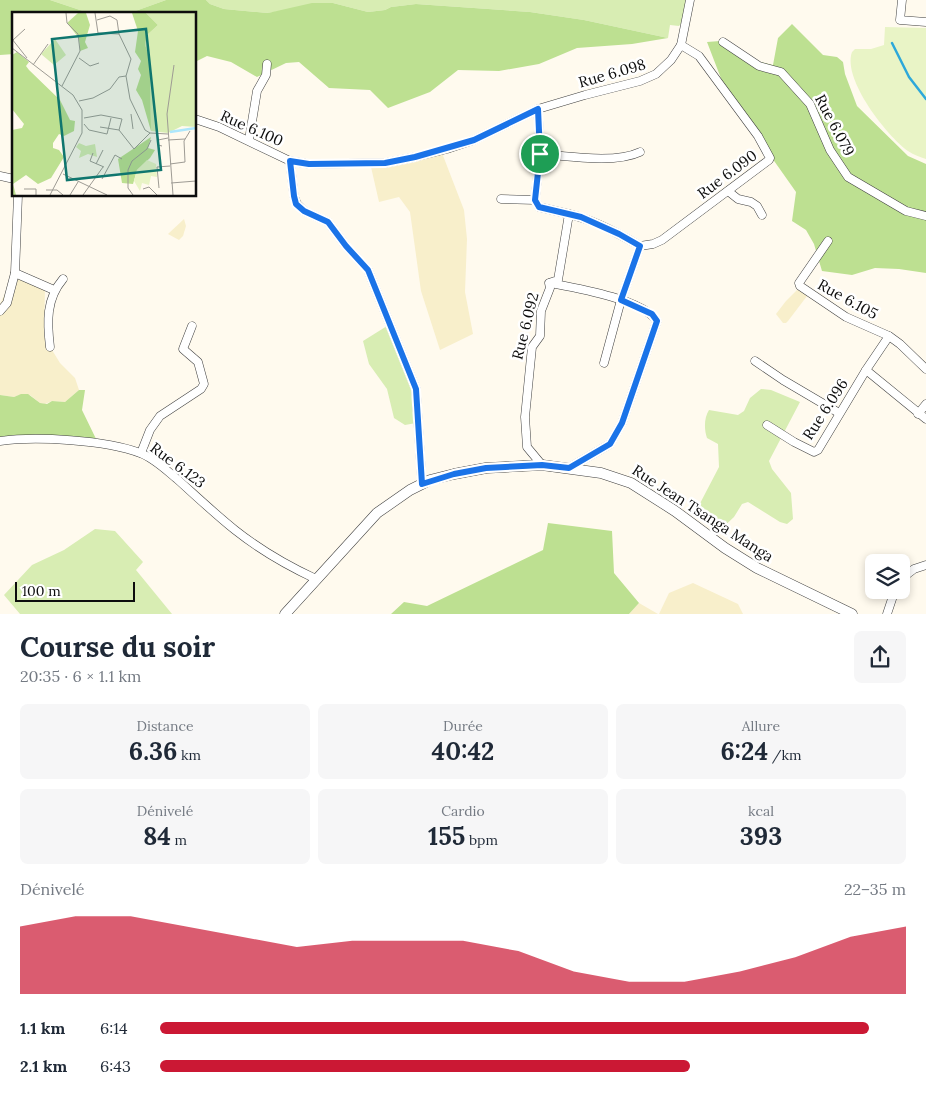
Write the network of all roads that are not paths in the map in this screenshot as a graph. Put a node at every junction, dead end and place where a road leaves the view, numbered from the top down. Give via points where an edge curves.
1 (690, 0) edge
2 (902, 0) edge
3 (926, 22) edge
4 (723, 42) dead end
5 (681, 45) junction
6 (267, 64) dead end
7 (538, 109) junction
8 (196, 118) edge
9 (249, 140) junction
10 (640, 152) dead end
11 (540, 154) junction
12 (290, 161) junction
13 (728, 192) junction
14 (18, 196) edge
15 (501, 199) dead end
16 (535, 200) junction
17 (569, 214) junction
18 (762, 215) dead end
19 (926, 216) edge
20 (828, 241) dead end
21 (640, 246) junction
22 (16, 273) junction
23 (63, 279) dead end
24 (550, 283) junction
25 (54, 290) junction
26 (621, 300) junction
27 (0, 311) edge
28 (192, 326) dead end
29 (889, 336) junction
30 (50, 347) dead end
31 (755, 361) dead end
32 (604, 363) dead end
33 (926, 369) edge
34 (866, 370) junction
35 (926, 404) edge
36 (839, 413) junction
37 (918, 414) junction
38 (926, 419) edge
39 (767, 425) dead end
40 (0, 441) edge
41 (141, 453) junction
42 (542, 465) junction
43 (569, 468) junction
44 (422, 484) junction
45 (926, 565) edge
46 (910, 572) edge
47 (316, 579) junction
48 (892, 599) edge
49 (285, 614) edge
50 (852, 614) edge
51 (887, 614) edge

1 - 5 street
2 - 3 street via 900,20
4 - 19 street, Rue 6.079 via 759,66 781,72 787,78 810,104 830,150 848,177 906,211
5 - 7 street, Rue 6.098 via 656,74
5 - 13 street, Rue 6.090 via 699,56 758,136 770,158
6 - 9 street via 266,75 257,91
7 - 11 street
7 - 12 street, Rue 6.098 via 474,140 415,157 385,163 309,164
8 - 9 street, Rue 6.100
9 - 12 street, Rue 6.100
10 - 11 street via 615,158
11 - 16 street
12 - 44 street, Rue 6.100 via 296,204 328,222 371,278 416,389
13 - 18 street via 751,202
13 - 21 street, Rue 6.090 via 662,240
14 - 22 street
15 - 16 street
16 - 17 street via 539,207
17 - 21 street
17 - 24 street, Rue 6.092 via 558,280
20 - 29 street, Rue 6.105 via 800,286 846,317
21 - 26 street
22 - 25 street
22 - 27 street via 7,303
23 - 25 street
24 - 26 street
24 - 42 street, Rue 6.092 via 541,311 540,336 532,347 525,417 527,447
25 - 30 street via 48,316
26 - 32 street
26 - 43 street via 652,314 657,321 614,438 604,448
28 - 41 street via 183,349 198,362 204,384 160,416 150,430
29 - 33 street, Rue 6.105
29 - 34 street, Rue 6.096
31 - 36 street
34 - 36 street, Rue 6.096
34 - 37 street
35 - 37 street
36 - 39 street, Rue 6.096 via 824,442 814,452
37 - 38 street
40 - 41 street, Rue 6.123 via 80,441
41 - 47 street, Rue 6.123 via 163,467 248,539
42 - 43 street, Rue Jean Tsanga Manga
42 - 44 street, Rue Jean Tsanga Manga via 486,468
43 - 50 street, Rue Jean Tsanga Manga via 601,472 631,483 757,568
44 - 47 street, Rue Jean Tsanga Manga via 377,514
45 - 46 street
47 - 49 street, Rue Jean Tsanga Manga
48 - 51 street

